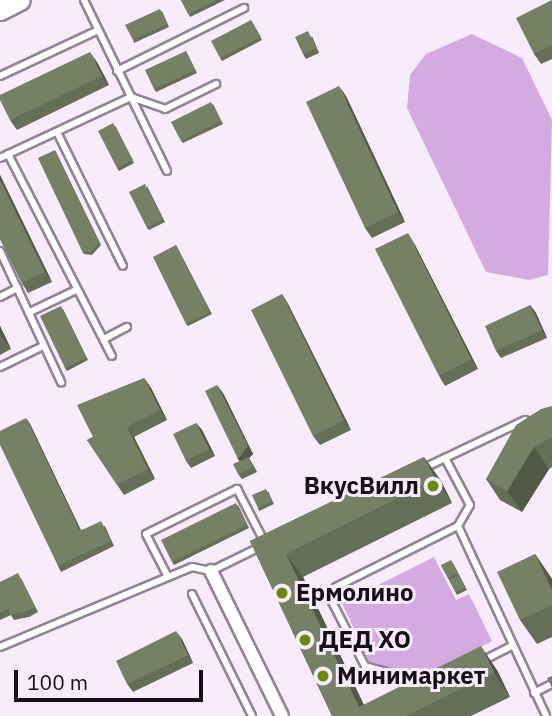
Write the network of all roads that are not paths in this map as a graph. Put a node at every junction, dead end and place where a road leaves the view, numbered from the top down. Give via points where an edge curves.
1 (20, 0) edge
2 (84, 0) edge
3 (244, 8) dead end
4 (0, 10) edge
5 (98, 30) junction
6 (117, 71) junction
7 (0, 76) edge
8 (216, 84) dead end
9 (131, 97) junction
10 (57, 132) junction
11 (8, 154) junction
12 (0, 158) edge
13 (167, 171) dead end
14 (0, 251) edge
15 (123, 266) dead end
16 (18, 288) junction
17 (76, 290) junction
18 (0, 297) edge
19 (30, 312) junction
20 (127, 327) dead end
21 (104, 339) junction
22 (43, 346) junction
23 (112, 356) dead end
24 (0, 367) edge
25 (61, 382) dead end
26 (540, 413) edge
27 (446, 458) junction
28 (410, 475) edge
29 (247, 484) dead end
30 (237, 489) junction
31 (458, 526) junction
32 (277, 539) edge
33 (265, 545) junction
34 (211, 571) junction
35 (167, 577) junction
36 (192, 594) dead end
37 (512, 646) junction
38 (0, 647) edge
39 (472, 666) edge
40 (552, 684) edge
41 (433, 686) edge
42 (534, 693) junction
43 (251, 716) edge
44 (282, 716) edge
45 (545, 716) edge

1 - 4 main road
2 - 5 lane
3 - 6 lane
5 - 6 lane
5 - 7 lane
6 - 9 lane
8 - 9 lane via 164,109
9 - 10 lane
9 - 13 lane
10 - 11 lane
10 - 15 lane
11 - 12 lane
11 - 17 lane
14 - 16 lane
16 - 18 lane
16 - 19 lane
17 - 19 lane
17 - 21 lane
19 - 22 lane
20 - 21 lane
21 - 23 lane
22 - 24 lane
22 - 25 lane
26 - 27 lane
27 - 28 lane
27 - 31 lane via 470,505
29 - 30 lane
30 - 33 lane
30 - 35 lane via 146,534
31 - 37 lane
31 - 41 lane via 336,587 329,596 365,666
32 - 33 lane
33 - 34 lane
34 - 35 lane via 192,567
34 - 44 street
35 - 38 lane
36 - 43 lane
37 - 39 lane
37 - 42 lane
40 - 42 lane
42 - 45 lane

